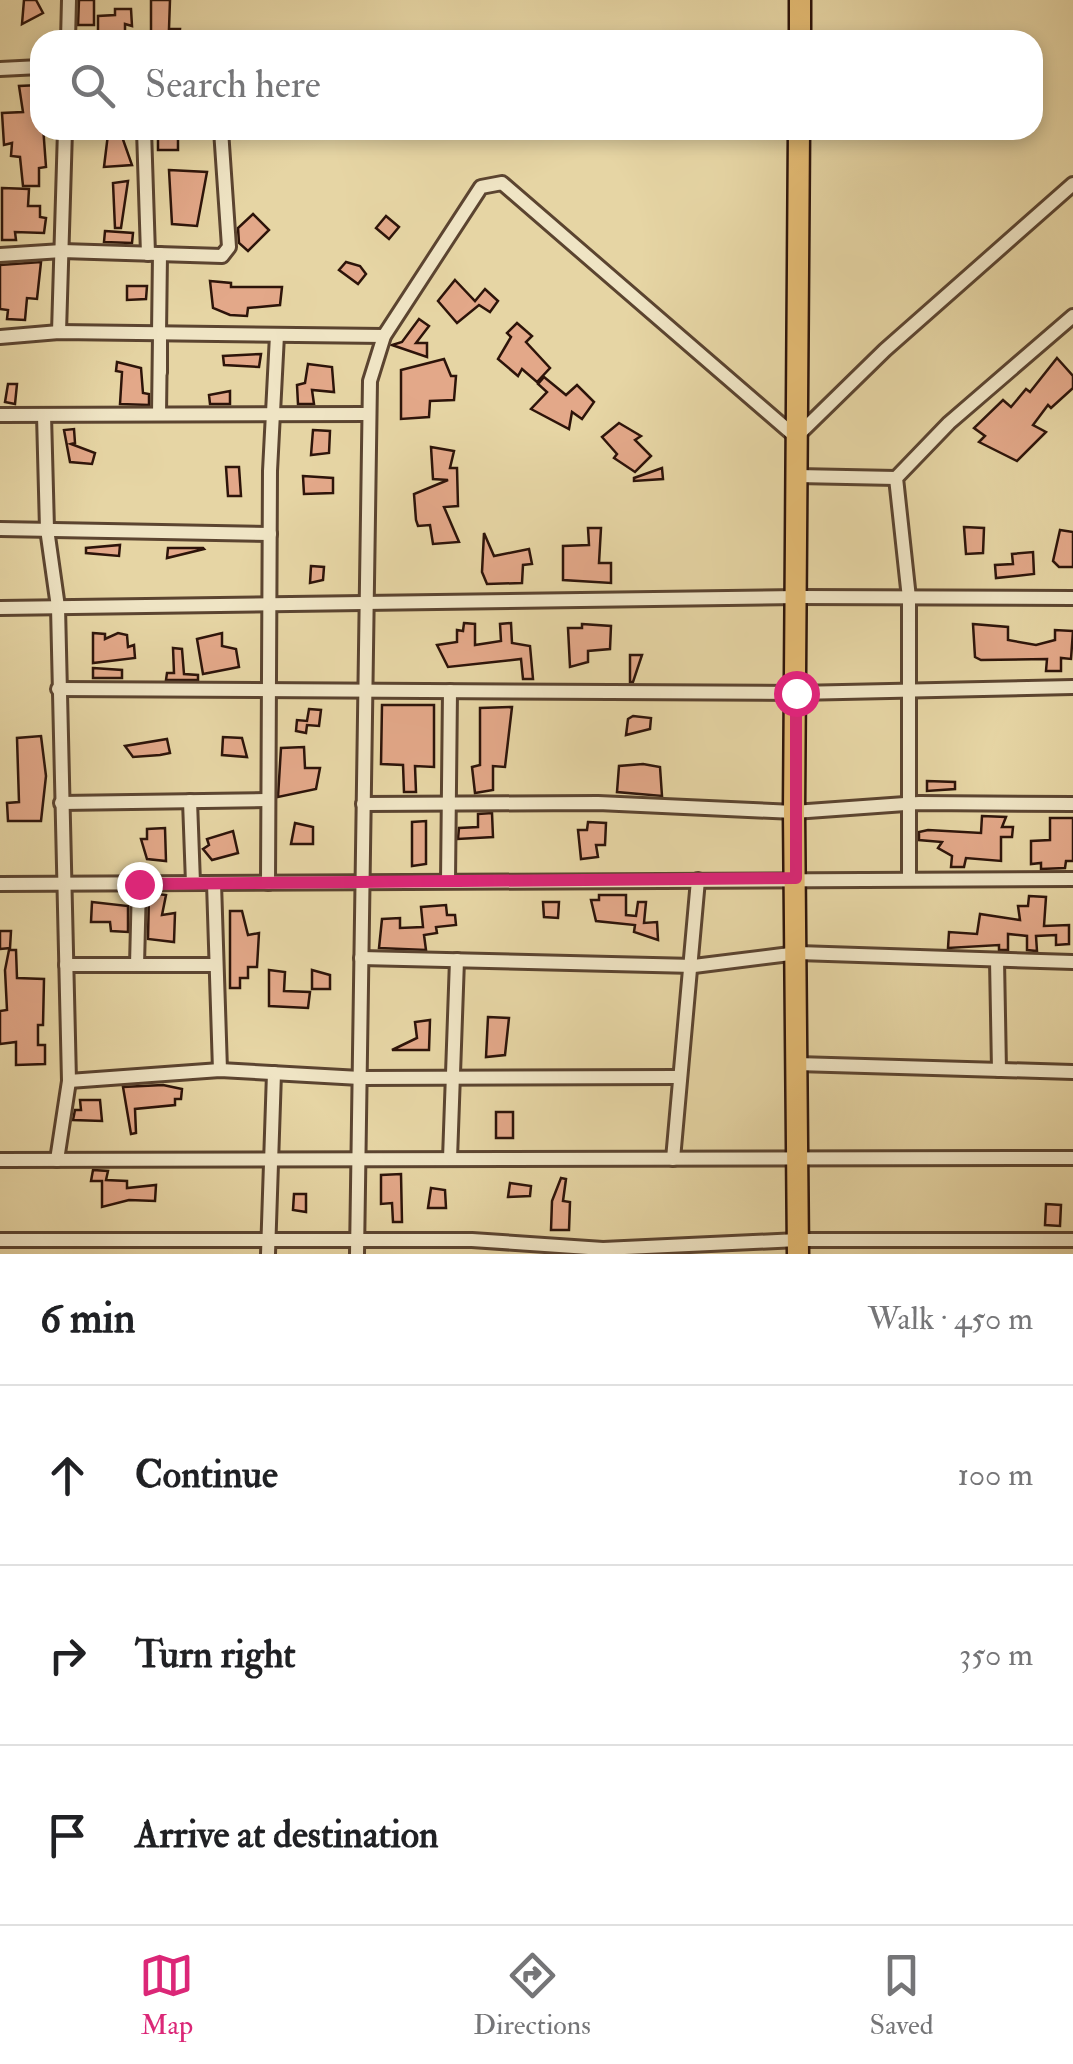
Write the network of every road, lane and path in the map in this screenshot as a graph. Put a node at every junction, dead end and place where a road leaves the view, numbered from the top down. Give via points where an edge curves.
1 (69, 0) edge
2 (800, 0) edge
3 (68, 30) edge
4 (800, 30) edge
5 (30, 68) edge
6 (0, 69) edge
7 (65, 140) edge
8 (145, 140) edge
9 (221, 140) edge
10 (799, 140) edge
11 (1073, 184) edge
12 (62, 251) junction
13 (154, 254) junction
14 (0, 255) edge
15 (1070, 323) edge
16 (59, 332) junction
17 (159, 334) junction
18 (277, 335) junction
19 (384, 336) junction
20 (0, 337) edge
21 (160, 373) dead end
22 (159, 414) junction
23 (272, 414) junction
24 (369, 414) junction
25 (0, 415) edge
26 (44, 415) junction
27 (796, 437) junction
28 (797, 476) junction
29 (896, 478) junction
30 (0, 529) edge
31 (48, 529) junction
32 (270, 534) junction
33 (798, 597) junction
34 (908, 598) junction
35 (1073, 598) edge
36 (366, 604) junction
37 (270, 606) junction
38 (58, 607) junction
39 (0, 608) edge
40 (1073, 687) edge
41 (58, 689) junction
42 (450, 691) junction
43 (364, 692) junction
44 (907, 692) junction
45 (270, 693) junction
46 (796, 693) junction
47 (266, 800) junction
48 (190, 801) junction
49 (61, 803) junction
50 (363, 804) junction
51 (446, 804) junction
52 (908, 804) junction
53 (1073, 804) edge
54 (794, 812) junction
55 (796, 878) junction
56 (908, 879) junction
57 (1073, 879) edge
58 (698, 880) junction
59 (448, 881) junction
60 (362, 882) junction
61 (193, 883) junction
62 (214, 883) junction
63 (268, 883) junction
64 (0, 884) edge
65 (63, 884) junction
66 (139, 884) junction
67 (798, 953) junction
68 (361, 958) junction
69 (456, 960) junction
70 (997, 960) junction
71 (1073, 962) edge
72 (66, 965) junction
73 (137, 965) junction
74 (214, 965) junction
75 (694, 966) junction
76 (798, 1064) junction
77 (220, 1070) junction
78 (999, 1070) junction
79 (1073, 1072) edge
80 (274, 1073) junction
81 (678, 1077) junction
82 (360, 1078) junction
83 (452, 1078) junction
84 (69, 1081) junction
85 (798, 1158) junction
86 (1073, 1158) edge
87 (450, 1159) junction
88 (673, 1159) junction
89 (0, 1160) edge
90 (57, 1160) junction
91 (269, 1160) junction
92 (358, 1160) junction
93 (268, 1238) junction
94 (0, 1240) edge
95 (1073, 1240) edge
96 (454, 1247) edge
97 (798, 1247) edge
98 (358, 1248) edge
99 (268, 1254) edge

1 - 3 street
2 - 4 main road
5 - 6 street
7 - 12 street
8 - 13 street
9 - 13 street via 227,252
10 - 27 main road
11 - 27 street
12 - 13 street
12 - 14 street
12 - 16 street
13 - 17 street
15 - 29 street via 949,423
16 - 17 street
16 - 20 street
17 - 18 street
18 - 19 street
18 - 23 street
19 - 24 street via 370,380
19 - 27 street via 481,187 502,182
21 - 22 street via 160,335
22 - 23 street
22 - 26 street
23 - 24 street
23 - 32 street
24 - 36 street
25 - 26 street
26 - 31 street
27 - 28 main road
28 - 29 street
28 - 33 main road
29 - 34 street
30 - 31 street
31 - 32 street
31 - 38 street
32 - 37 street
33 - 34 street
33 - 36 street
33 - 46 main road
34 - 35 street
34 - 44 street
36 - 37 street
36 - 43 street
37 - 38 street
37 - 45 street
38 - 39 street
38 - 41 street
40 - 44 street
41 - 45 street
41 - 49 street
42 - 43 street
42 - 46 street
42 - 51 street
43 - 45 street
43 - 50 street
44 - 46 street
44 - 52 street
45 - 47 street
46 - 54 main road
47 - 48 street
47 - 63 street
48 - 49 street
48 - 61 street
49 - 65 street
50 - 51 street
50 - 60 street
51 - 54 street
51 - 59 street
52 - 53 street
52 - 54 street
52 - 56 street
54 - 55 main road
55 - 56 street
55 - 58 street
55 - 67 main road
56 - 57 street
58 - 59 street
58 - 75 street
59 - 60 street
60 - 63 street
60 - 68 street
61 - 62 street
61 - 66 street
62 - 63 street
62 - 74 street
64 - 65 street
65 - 66 street
65 - 72 street
66 - 73 street
67 - 70 street
67 - 75 street
67 - 76 main road
68 - 69 street
68 - 82 street
69 - 75 street
69 - 83 street
70 - 71 street
70 - 78 street
72 - 73 street
72 - 84 street
73 - 74 street
74 - 77 street
75 - 81 street
76 - 78 street
76 - 85 main road
77 - 80 street
77 - 84 street
78 - 79 street
80 - 82 street
80 - 91 street
81 - 83 street
81 - 88 street
82 - 83 street
82 - 92 street
83 - 87 street
84 - 90 street
85 - 86 street
85 - 88 street
85 - 97 main road
87 - 88 street
87 - 92 street
89 - 90 street
90 - 91 street
91 - 92 street
91 - 93 street
92 - 98 street
93 - 94 street
93 - 98 street
93 - 99 street
95 - 97 street
96 - 97 street
96 - 98 street

